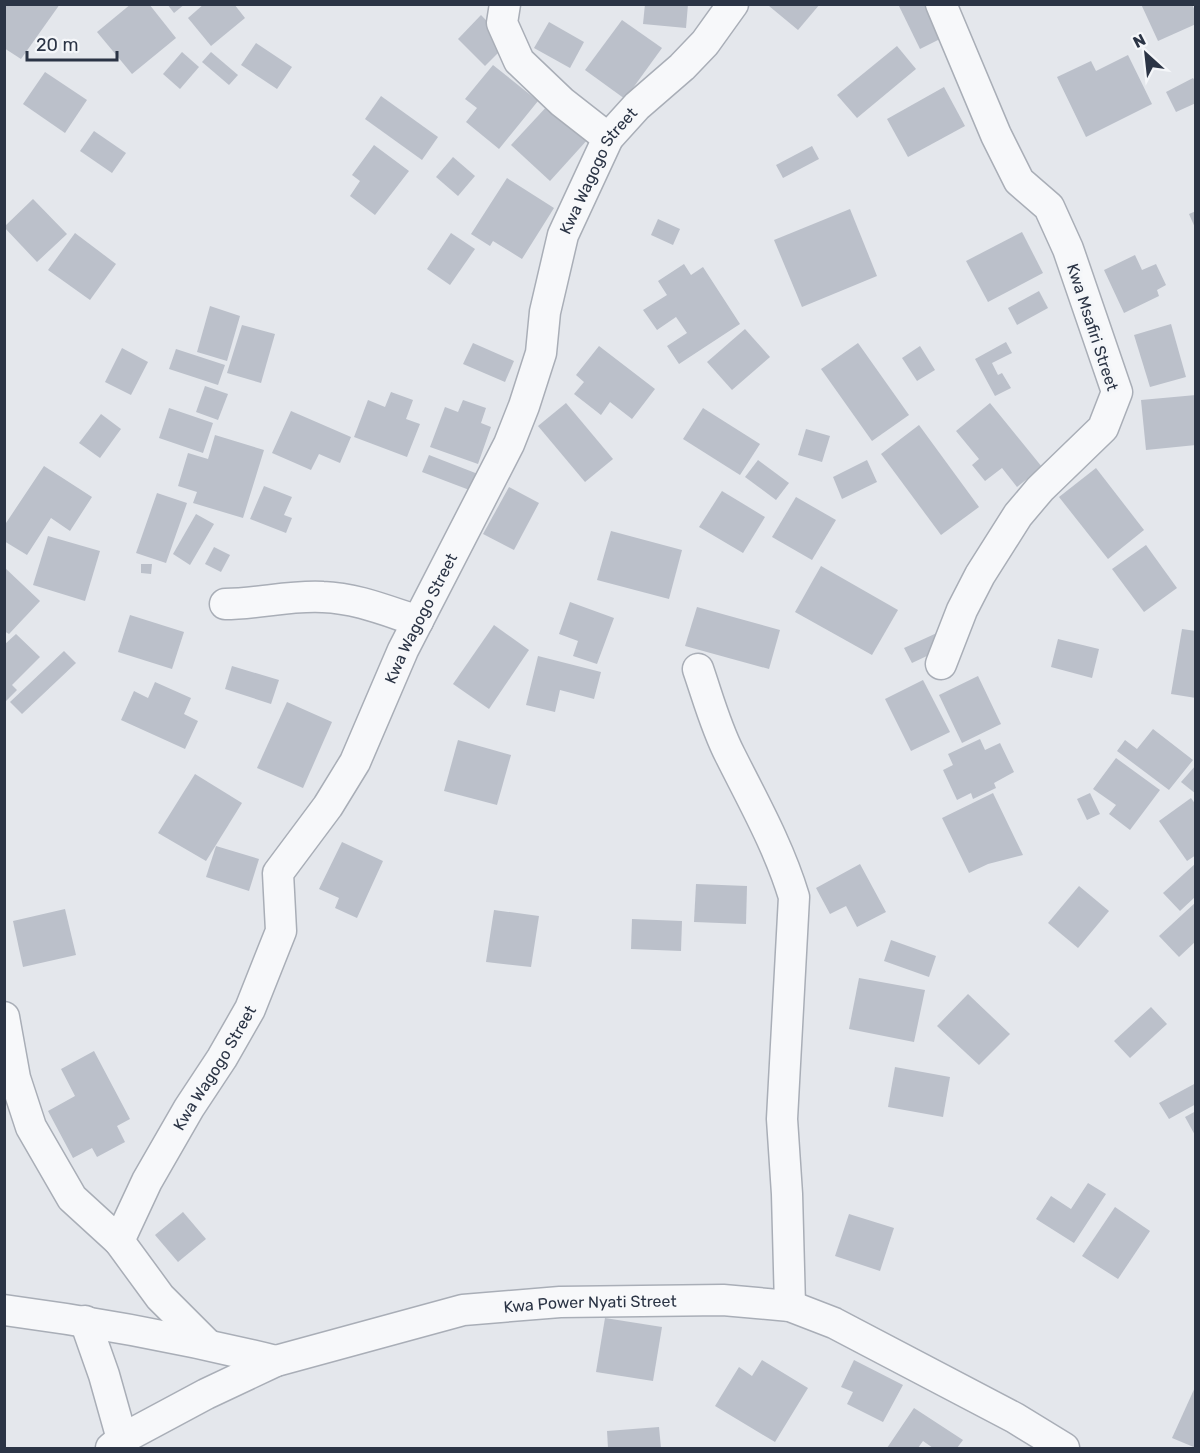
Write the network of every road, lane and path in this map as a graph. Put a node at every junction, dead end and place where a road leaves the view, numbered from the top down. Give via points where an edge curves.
1 (506, 4) edge
2 (733, 4) edge
3 (941, 4) edge
4 (608, 138) junction
5 (225, 604) dead end
6 (418, 621) junction
7 (941, 664) dead end
8 (698, 669) dead end
9 (4, 1017) edge
10 (18, 1126) edge
11 (118, 1241) junction
12 (790, 1306) junction
13 (4, 1310) edge
14 (85, 1321) junction
15 (207, 1344) junction
16 (276, 1361) junction
17 (116, 1444) edge
18 (1064, 1449) edge

1 - 4 street via 502,23 519,61
2 - 4 street, Kwa Wagogo Street via 705,44
3 - 7 street, Kwa Msafiri Street via 1019,181 1049,207 1054,217 1117,392 1103,429 1018,514 971,593
4 - 6 street, Kwa Wagogo Street via 563,235 545,312 541,353 524,406
5 - 6 street via 283,597 345,598
6 - 11 street, Kwa Wagogo Street via 355,762 278,873 281,931 250,1009 147,1181
8 - 12 street via 722,738 755,803 794,897 782,1119
9 - 10 street via 15,1078
10 - 11 street via 72,1198
11 - 15 street via 160,1297
12 - 16 street, Kwa Power Nyati Street via 711,1300 560,1302 464,1310
12 - 18 street, Kwa Power Nyati Street via 834,1323 1015,1418
13 - 14 street
14 - 15 street
14 - 17 street via 104,1374
15 - 16 street
16 - 17 street, Kwa Power Nyati Street

